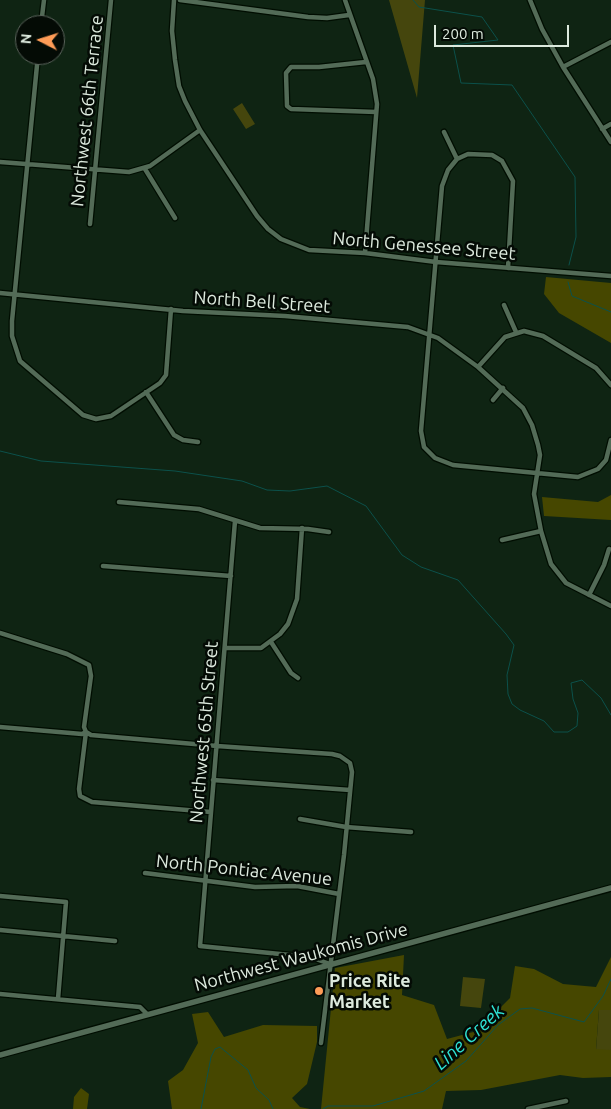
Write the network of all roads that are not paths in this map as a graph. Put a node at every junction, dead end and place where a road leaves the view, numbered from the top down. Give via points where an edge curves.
1 (44, 0) edge
2 (111, 0) edge
3 (174, 0) edge
4 (180, 0) edge
5 (345, 0) edge
6 (530, 0) edge
7 (42, 15) edge
8 (349, 15) junction
9 (611, 42) edge
10 (366, 62) junction
11 (37, 65) edge
12 (564, 67) junction
13 (376, 112) junction
14 (611, 124) edge
15 (602, 129) junction
16 (200, 130) junction
17 (444, 132) dead end
18 (611, 142) edge
19 (457, 159) junction
20 (0, 162) edge
21 (25, 164) junction
22 (144, 169) junction
23 (94, 170) junction
24 (175, 218) dead end
25 (90, 224) dead end
26 (365, 253) junction
27 (436, 262) junction
28 (508, 268) junction
29 (611, 276) edge
30 (0, 293) edge
31 (14, 294) junction
32 (504, 305) dead end
33 (171, 309) junction
34 (516, 332) junction
35 (431, 334) junction
36 (478, 366) junction
37 (611, 385) edge
38 (503, 388) junction
39 (146, 392) junction
40 (493, 400) dead end
41 (611, 440) edge
42 (198, 442) dead end
43 (538, 474) junction
44 (119, 502) dead end
45 (235, 521) junction
46 (302, 528) junction
47 (328, 532) dead end
48 (541, 532) junction
49 (502, 540) dead end
50 (609, 549) dead end
51 (103, 566) dead end
52 (231, 576) junction
53 (589, 595) junction
54 (611, 606) edge
55 (0, 633) edge
56 (270, 642) junction
57 (225, 648) junction
58 (298, 678) dead end
59 (0, 727) edge
60 (86, 732) junction
61 (217, 746) junction
62 (213, 780) junction
63 (350, 790) junction
64 (210, 812) junction
65 (300, 819) dead end
66 (346, 827) junction
67 (411, 832) dead end
68 (145, 873) dead end
69 (205, 882) junction
70 (611, 888) edge
71 (339, 894) junction
72 (0, 896) edge
73 (0, 930) edge
74 (64, 935) junction
75 (115, 941) dead end
76 (331, 964) junction
77 (0, 994) edge
78 (58, 999) junction
79 (147, 1014) junction
80 (321, 1043) dead end
81 (0, 1055) edge
82 (566, 1101) dead end
83 (528, 1109) edge

1 - 7 street
2 - 23 street, Northwest 66th Terrace
3 - 16 street, North Genessee Street via 172,32 179,86
4 - 8 street via 308,17
5 - 8 street
6 - 12 street
8 - 10 street
9 - 12 street
10 - 13 street via 375,89
10 - 13 street via 291,66 286,74 287,106 291,109
11 - 21 street
12 - 15 street
13 - 26 street
14 - 15 street
15 - 18 street
16 - 22 street
16 - 26 street, North Genessee Street via 268,229 309,250
17 - 19 street
19 - 27 street via 443,181
19 - 28 street via 468,154 492,155 509,170 514,192
20 - 21 street
21 - 23 street
21 - 31 street
22 - 23 street via 128,172
22 - 24 street
23 - 25 street, Northwest 66th Terrace
26 - 27 street, North Genessee Street
27 - 28 street, North Genessee Street
27 - 35 street
28 - 29 street, North Genessee Street
30 - 31 street, North Bell Street
31 - 33 street, North Bell Street
31 - 39 street via 12,336 20,361 83,415 96,419 111,416
32 - 34 street
33 - 35 street, North Bell Street via 408,327
33 - 39 street via 166,374 160,383
34 - 36 street via 505,337
34 - 37 street via 543,336 596,368
35 - 36 street, North Bell Street
35 - 43 street via 421,441 424,447 435,458 453,464
36 - 38 street, North Bell Street
38 - 40 street
38 - 43 street, North Bell Street via 518,402 532,426 540,455
39 - 42 street via 174,436
41 - 43 street via 606,460 598,469 578,477
43 - 48 street, North Bell Street via 534,494
44 - 45 street via 199,509
45 - 46 street via 260,528
45 - 52 street, Northwest 65th Street
46 - 47 street
46 - 56 street via 295,605 288,624
48 - 49 street
48 - 53 street, North Bell Street via 551,564 566,583
50 - 53 street
51 - 52 street
52 - 57 street, Northwest 65th Street
53 - 54 street
55 - 60 street via 67,654 89,665 91,676 84,719
56 - 57 street via 261,648
56 - 58 street
57 - 61 street, Northwest 65th Street
59 - 60 street
60 - 61 street
60 - 64 street via 78,788 80,796 92,802
61 - 62 street, Northwest 65th Street
61 - 63 street via 332,754 350,763
62 - 63 street
62 - 64 street, Northwest 65th Street
63 - 66 street
64 - 69 street, Northwest 65th Street
65 - 66 street
66 - 67 street
66 - 71 street
68 - 69 street, North Pontiac Avenue
69 - 71 street, North Pontiac Avenue via 255,887 297,886
69 - 76 street, Northwest 65th Street via 200,946 310,957
70 - 76 main road, Northwest Waukomis Drive
71 - 76 street
72 - 74 street via 66,902
73 - 74 street
74 - 75 street
74 - 78 street
76 - 79 main road, Northwest Waukomis Drive
76 - 80 street
77 - 78 street
78 - 79 street via 140,1007
79 - 81 main road, Northwest Waukomis Drive
82 - 83 street

